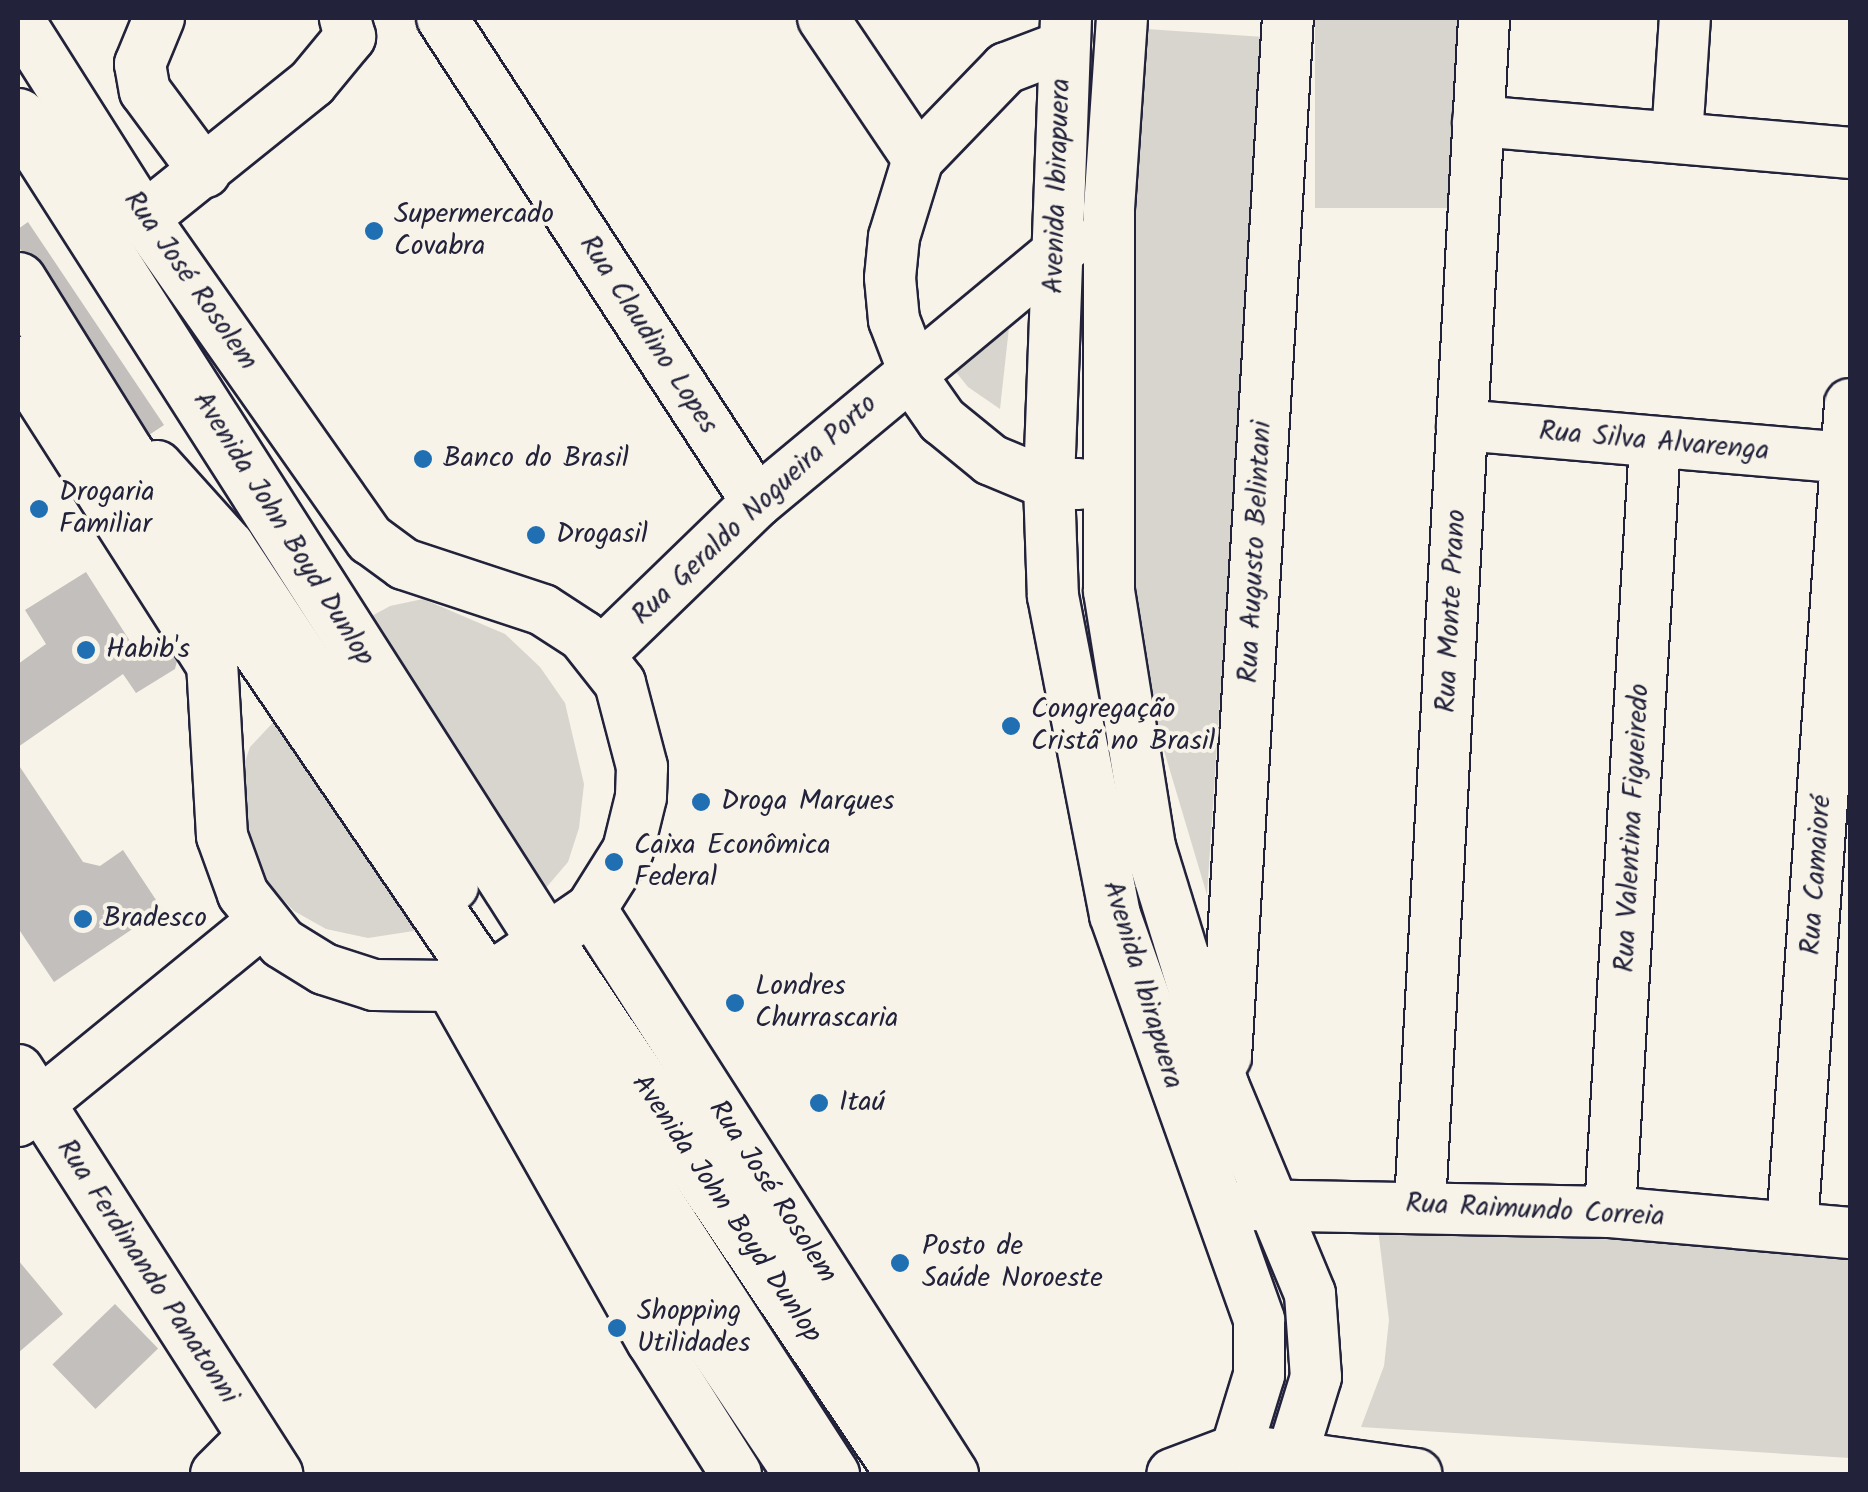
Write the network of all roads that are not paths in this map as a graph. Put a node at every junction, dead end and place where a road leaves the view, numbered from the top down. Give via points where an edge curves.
1 (159, 18) edge
2 (345, 18) edge
3 (442, 18) edge
4 (822, 18) edge
5 (1122, 18) edge
6 (1288, 18) edge
7 (1484, 18) edge
8 (1684, 18) edge
9 (31, 25) edge
10 (1065, 32) edge
11 (18, 116) edge
12 (1478, 121) junction
13 (1677, 137) junction
14 (18, 152) edge
15 (1850, 153) edge
16 (918, 159) junction
17 (204, 172) junction
18 (1109, 209) junction
19 (144, 218) junction
20 (1054, 256) junction
21 (18, 259) edge
22 (18, 280) edge
23 (18, 362) edge
24 (912, 367) junction
25 (1850, 404) edge
26 (1462, 425) junction
27 (1655, 444) junction
28 (1847, 458) junction
29 (1048, 484) junction
30 (1104, 485) junction
31 (756, 502) junction
32 (600, 654) junction
33 (592, 909) junction
34 (262, 922) junction
35 (503, 965) junction
36 (1224, 1087) junction
37 (25, 1098) edge
38 (1420, 1204) junction
39 (1218, 1205) junction
40 (1274, 1206) junction
41 (1610, 1212) junction
42 (1792, 1227) junction
43 (1850, 1233) edge
44 (265, 1456) edge
45 (1265, 1460) edge
46 (216, 1474) edge
47 (736, 1474) edge
48 (802, 1474) edge
49 (834, 1474) edge
50 (879, 1474) edge
51 (904, 1474) edge
52 (953, 1474) edge
53 (1172, 1474) edge
54 (1398, 1474) edge
55 (1416, 1474) edge

1 - 17 street via 140,64 144,91
2 - 17 street via 350,37 312,83
3 - 31 street, Rua Claudino Lopes
4 - 16 street
5 - 18 street, Avenida Ibirapuera
6 - 36 street, Rua Augusto Belintani
7 - 12 street, Rua Monte Prano
8 - 13 street
9 - 19 street, Rua José Rosolem
10 - 16 street via 1006,68
10 - 20 street, Avenida Ibirapuera
11 - 35 main road, Avenida John Boyd Dunlop
12 - 13 street
12 - 26 street, Rua Monte Prano
13 - 15 street
14 - 35 street
16 - 24 street via 894,237 890,278 894,320
17 - 19 street
18 - 20 street, Rua Geraldo Nogueira Porto
18 - 30 street, Avenida Ibirapuera
19 - 32 street, Rua José Rosolem via 370,539 404,564 524,600
20 - 24 street, Rua Geraldo Nogueira Porto
20 - 29 street, Avenida Ibirapuera
21 - 35 street via 143,451 230,546
22 - 35 main road, Avenida John Boyd Dunlop via 126,455
23 - 34 street via 202,643 218,699 222,836 242,894
24 - 29 street via 942,420 990,460
24 - 31 street, Rua Geraldo Nogueira Porto
25 - 28 street, Rua Camaioré
26 - 27 street, Rua Silva Alvarenga
26 - 38 street, Rua Monte Prano
27 - 28 street, Rua Silva Alvarenga
27 - 41 street, Rua Valentina Figueiredo
28 - 42 street, Rua Camaioré
29 - 30 street
29 - 39 street, Avenida Ibirapuera via 1052,596 1115,916
30 - 36 street, Avenida Ibirapuera via 1109,591 1150,847
31 - 32 street, Rua Geraldo Nogueira Porto
32 - 33 street via 630,708 642,767 628,850
33 - 35 street
33 - 52 street, Rua José Rosolem
34 - 35 street via 324,969 396,988
34 - 37 street
35 - 47 street via 652,1341
35 - 48 main road, Avenida John Boyd Dunlop via 638,1229
35 - 49 street
35 - 50 street
35 - 51 main road, Avenida John Boyd Dunlop
36 - 40 street, Avenida Ibirapuera
37 - 44 street, Rua Ferdinando Panatonni
38 - 40 street, Rua Raimundo Correia
38 - 41 street, Rua Raimundo Correia
39 - 40 street, Rua Raimundo Correia
39 - 45 street, Avenida Ibirapuera via 1260,1320
40 - 45 street, Avenida Ibirapuera via 1298,1258 1316,1331 1316,1377
41 - 42 street, Rua Raimundo Correia
42 - 43 street, Rua Raimundo Correia
44 - 46 street
45 - 53 street
45 - 54 street
54 - 55 street

